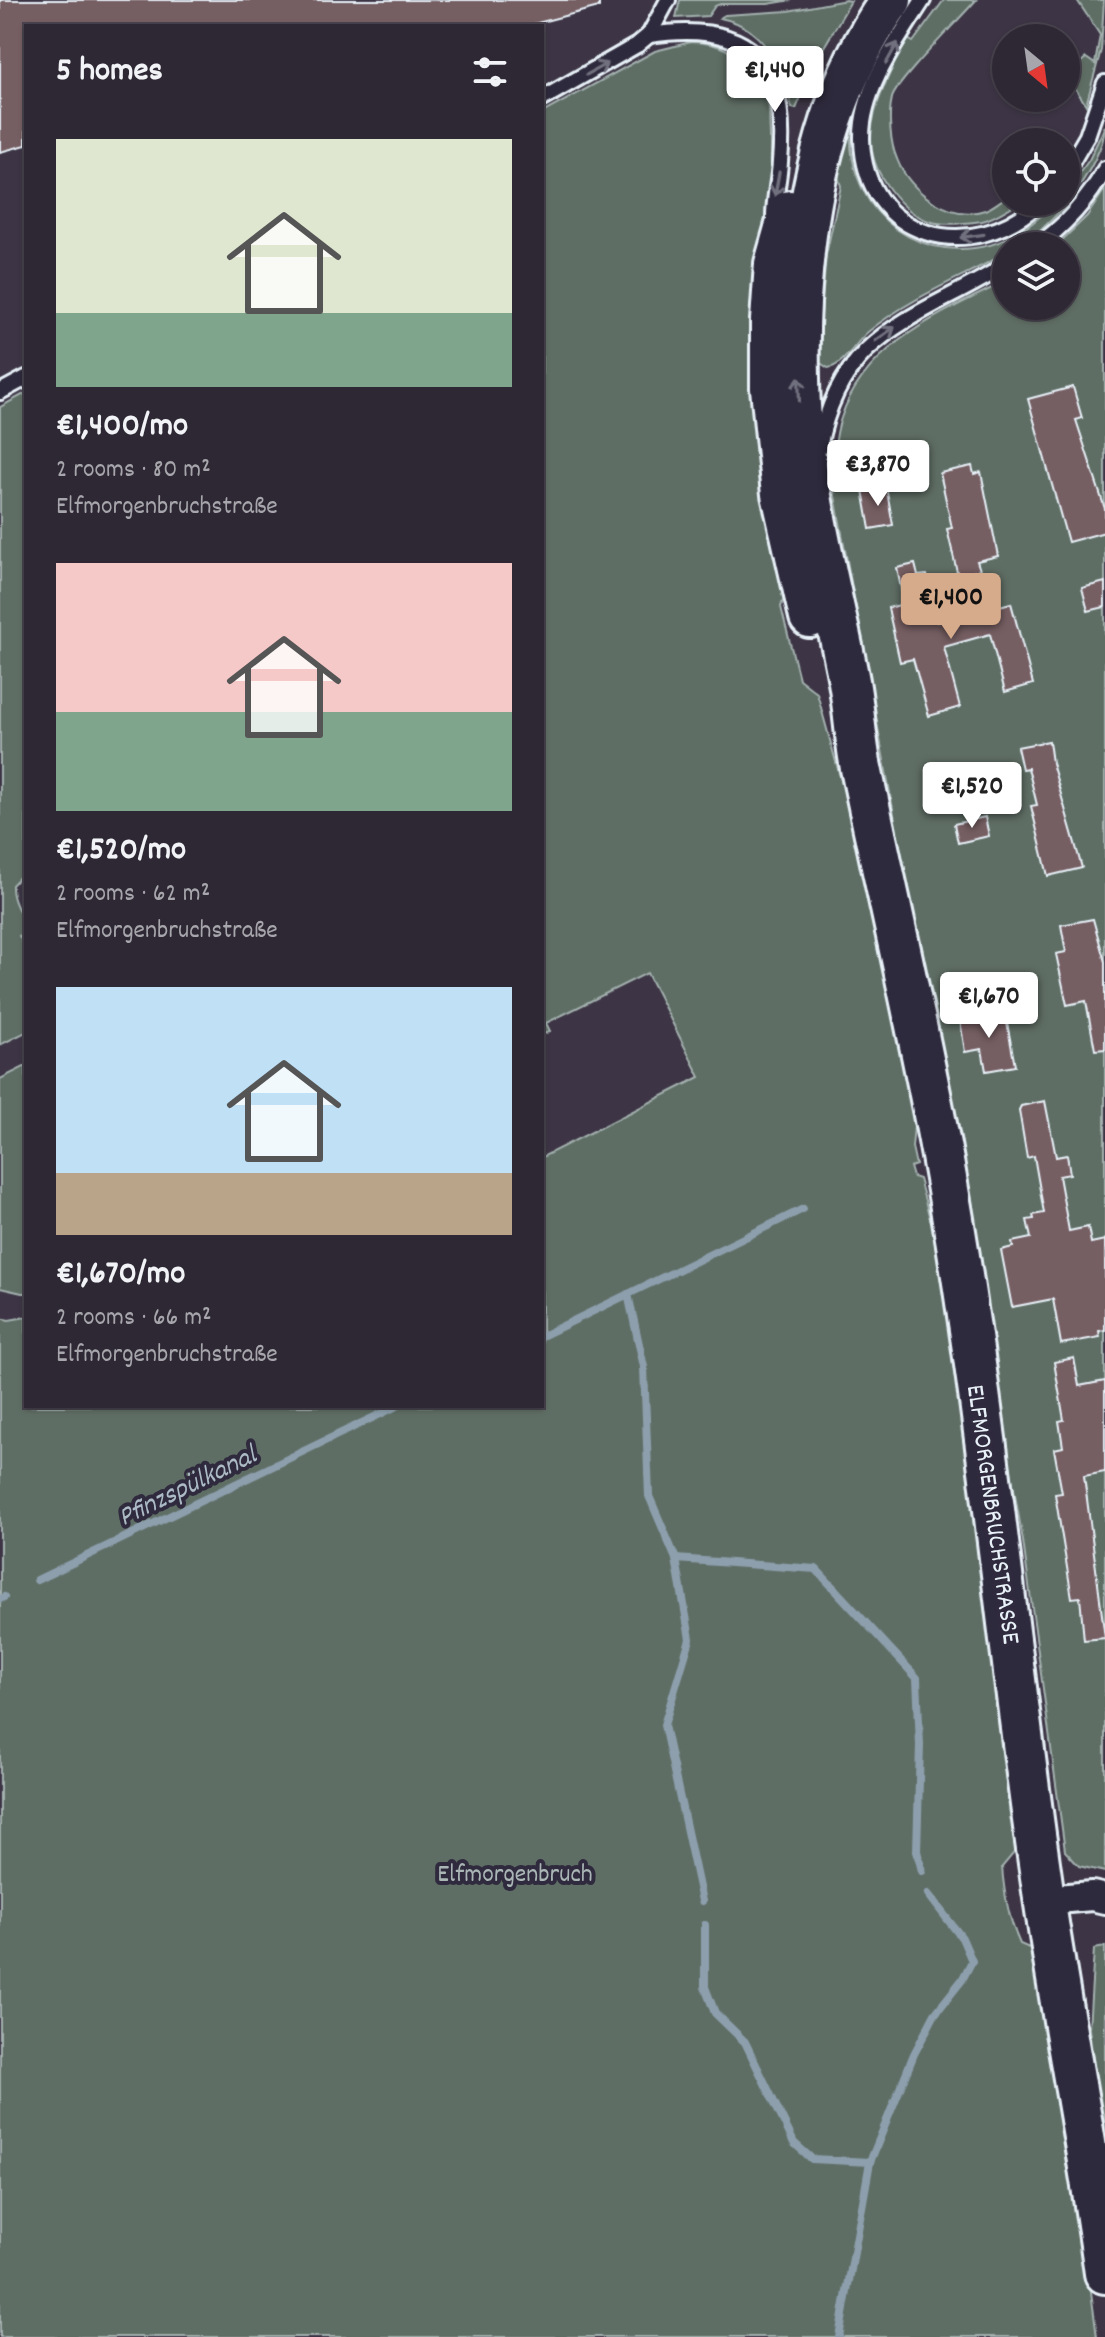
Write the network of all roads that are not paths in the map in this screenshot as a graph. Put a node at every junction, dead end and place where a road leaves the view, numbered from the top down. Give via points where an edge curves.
1 (668, 0) edge
2 (862, 0) edge
3 (891, 0) edge
4 (923, 0) edge
5 (649, 35) junction
6 (1105, 83) edge
7 (544, 98) edge
8 (1080, 148) edge
9 (1105, 169) edge
10 (1023, 216) edge
11 (1055, 232) edge
12 (775, 264) junction
13 (992, 273) edge
14 (24, 379) edge
15 (0, 392) edge
16 (811, 494) junction
17 (860, 760) junction
18 (1105, 1899) edge
19 (1045, 1900) junction
20 (1105, 2273) edge

1 - 5 lane
2 - 12 main road, ELFMORGENBRUCHSTRASSE via 822,69
16 -> 3 main road, ELFMORGENBRUCHSTRASSE via 800,418 798,332 813,192 841,92 856,56
10 -> 4 lane via 970,238 927,234 888,208 874,189 862,139 865,112 879,75
7 -> 5 lane
5 -> 12 lane via 692,30 734,38 752,50 773,80 781,132
6 - 8 lane
9 - 11 lane
12 - 17 main road, ELFMORGENBRUCHSTRASSE via 771,388 782,494 827,680
16 -> 13 lane via 827,414 855,360 878,337
14 - 15 lane
16 - 17 main road, ELFMORGENBRUCHSTRASSE
17 - 19 main road, ELFMORGENBRUCHSTRASSE via 943,1163 985,1434
18 - 19 street
19 - 20 main road, ELFMORGENBRUCHSTRASSE

